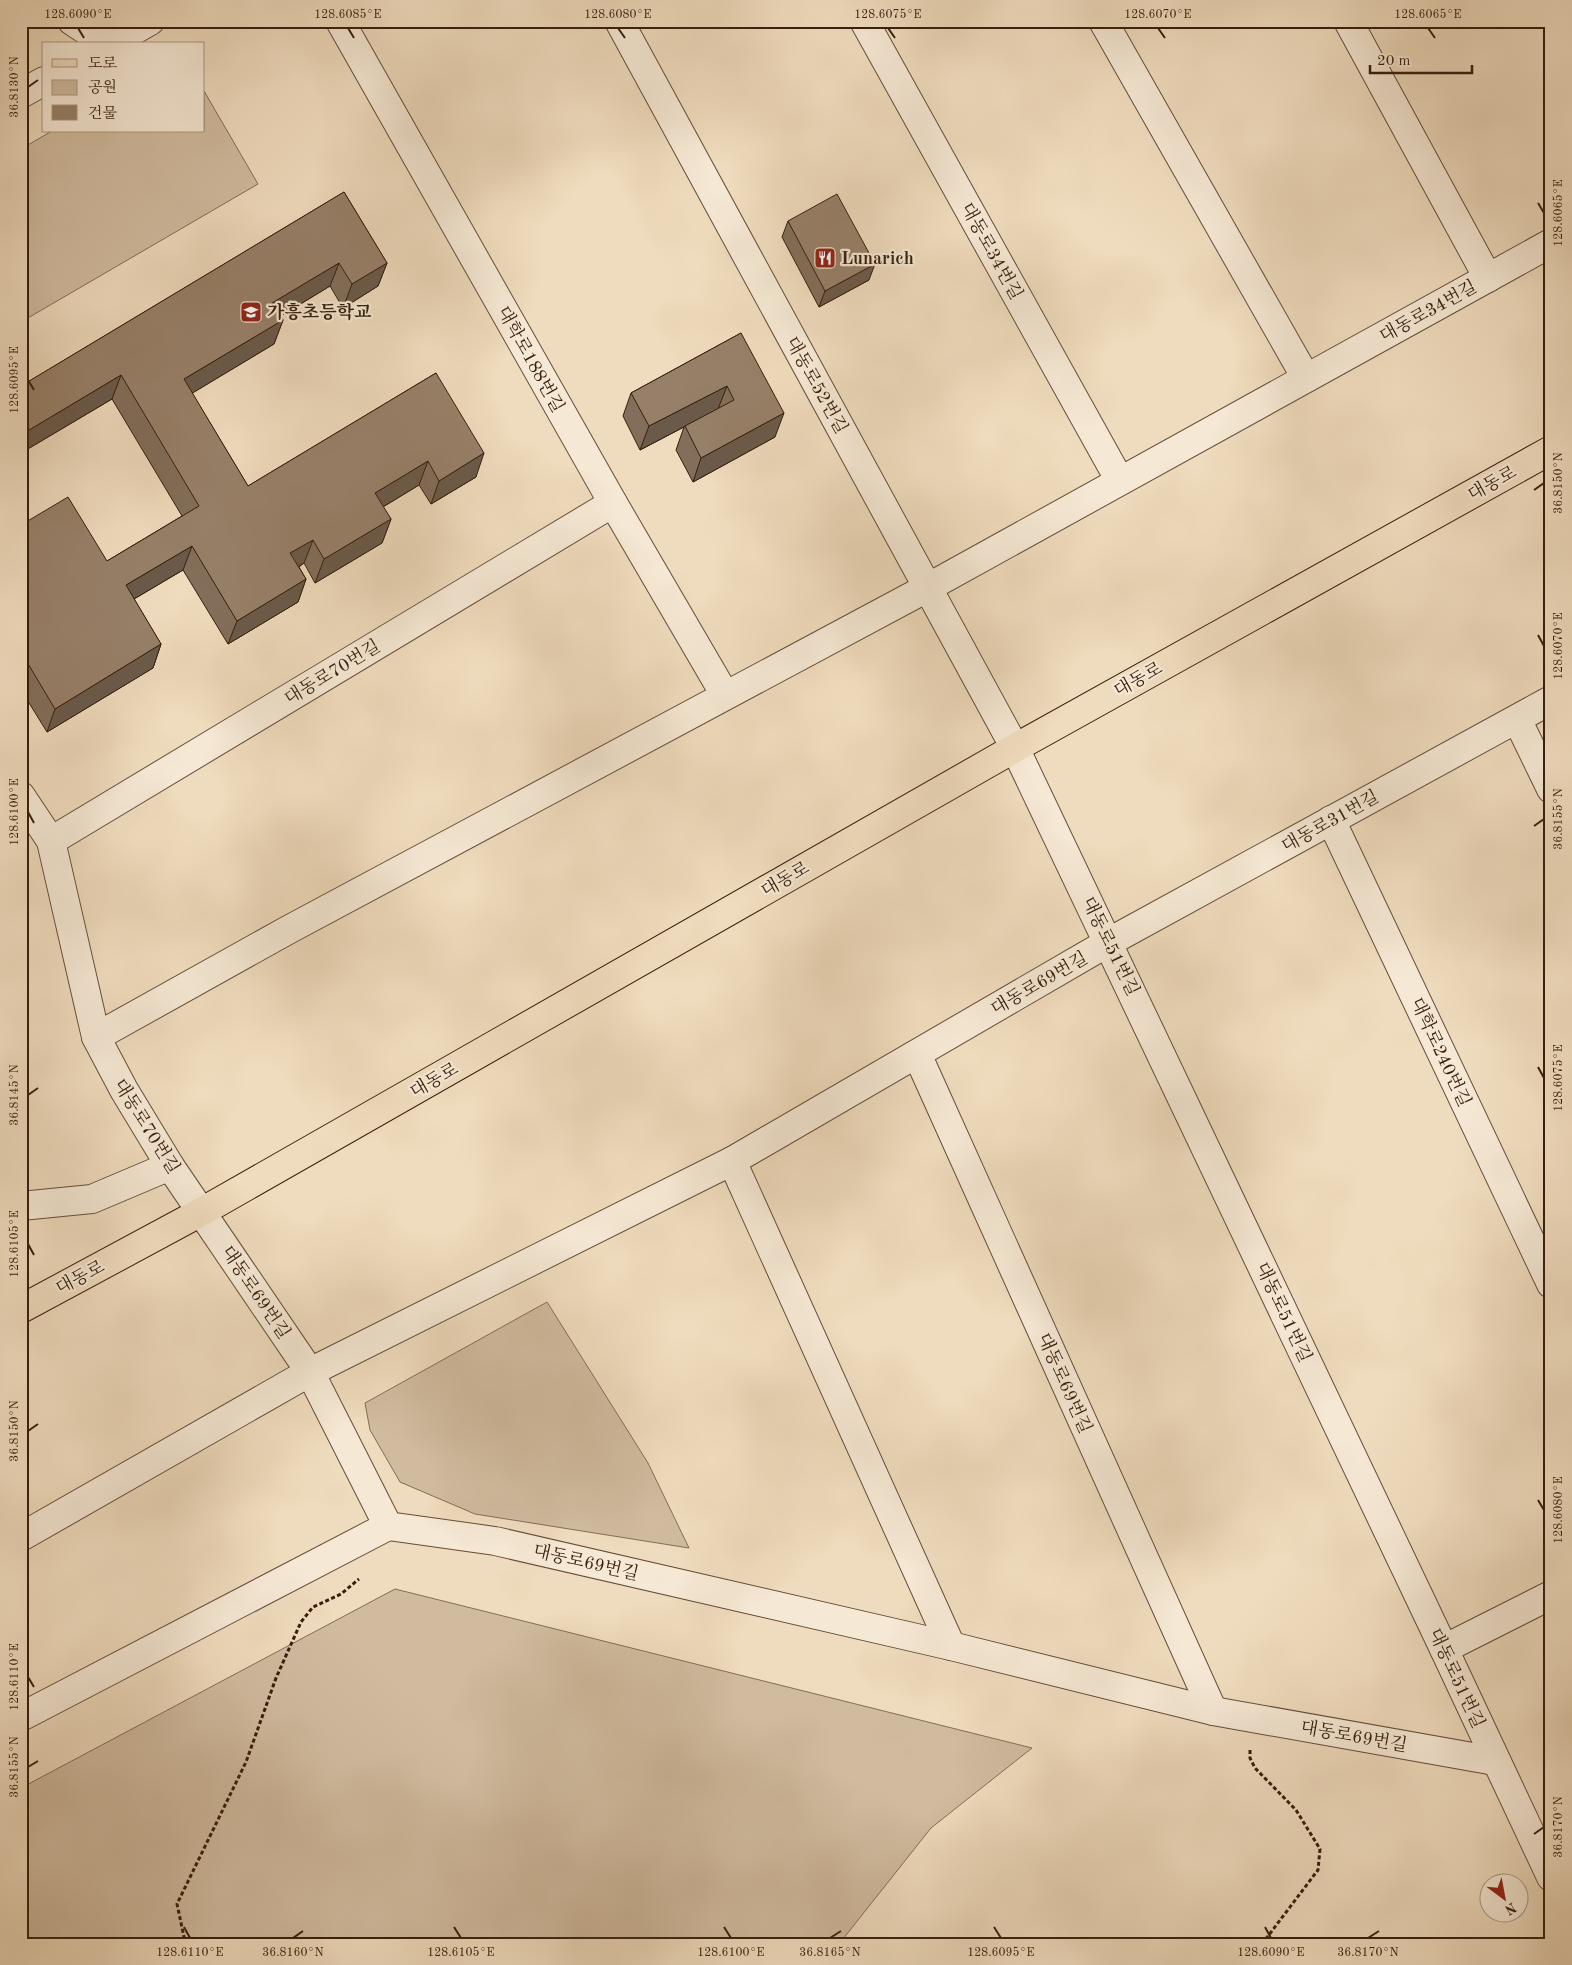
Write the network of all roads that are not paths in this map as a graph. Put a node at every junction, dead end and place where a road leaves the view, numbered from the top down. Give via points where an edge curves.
1 (72, 21) edge
2 (150, 21) edge
3 (340, 21) edge
4 (619, 21) edge
5 (864, 21) edge
6 (1103, 21) edge
7 (1348, 21) edge
8 (105, 42) edge
9 (112, 42) edge
10 (42, 82) edge
11 (21, 94) edge
12 (1551, 243) edge
13 (1488, 278) junction
14 (1306, 378) junction
15 (1551, 450) edge
16 (1120, 481) junction
17 (612, 503) junction
18 (927, 588) junction
19 (725, 695) junction
20 (1551, 700) edge
21 (1517, 719) junction
22 (1015, 748) junction
23 (1551, 789) edge
24 (21, 796) edge
25 (1331, 820) junction
26 (51, 841) junction
27 (1109, 942) junction
28 (96, 1038) junction
29 (917, 1054) junction
30 (732, 1161) junction
31 (170, 1166) junction
32 (21, 1206) edge
33 (203, 1212) junction
34 (1551, 1284) edge
35 (21, 1309) edge
36 (310, 1372) junction
37 (378, 1531) junction
38 (21, 1538) edge
39 (1551, 1595) edge
40 (951, 1646) junction
41 (1444, 1649) junction
42 (1212, 1711) junction
43 (21, 1717) edge
44 (1495, 1761) junction
45 (1551, 1877) edge

1 - 8 street
2 - 9 street
3 - 17 street, 대학로188번길
4 - 18 street, 대동로52번길
5 - 16 street, 대동로34번길
6 - 14 street
7 - 13 street
10 - 11 street
12 - 13 street, 대동로34번길
13 - 14 street, 대동로34번길
14 - 16 street, 대동로34번길
15 - 22 main road, 대동로
16 - 18 street, 대동로34번길
17 - 19 street, 대학로188번길
17 - 26 street, 대동로70번길
18 - 19 street, 대동로34번길
18 - 22 street, 대동로52번길
19 - 28 street, 대동로34번길 via 288,930
20 - 21 street, 대동로31번길
21 - 23 street
21 - 25 street, 대동로31번길
22 - 27 street, 대동로51번길
22 - 33 main road, 대동로
24 - 26 street
25 - 27 street, 대동로31번길
25 - 34 street, 대학로240번길
26 - 28 street, 대동로70번길
27 - 29 street, 대동로69번길
27 - 41 street, 대동로51번길
28 - 31 street, 대동로70번길
29 - 30 street, 대동로69번길
29 - 42 street, 대동로69번길
30 - 36 street, 대동로69번길
30 - 40 street
31 - 32 street via 92,1199
31 - 33 street, 대동로70번길
33 - 35 main road, 대동로
33 - 36 street, 대동로69번길
36 - 37 street, 대동로69번길
36 - 38 street
37 - 40 street, 대동로69번길 via 495,1541
37 - 43 street
39 - 41 street
40 - 42 street, 대동로69번길
41 - 44 street, 대동로51번길
42 - 44 street, 대동로69번길
44 - 45 street, 대동로51번길

